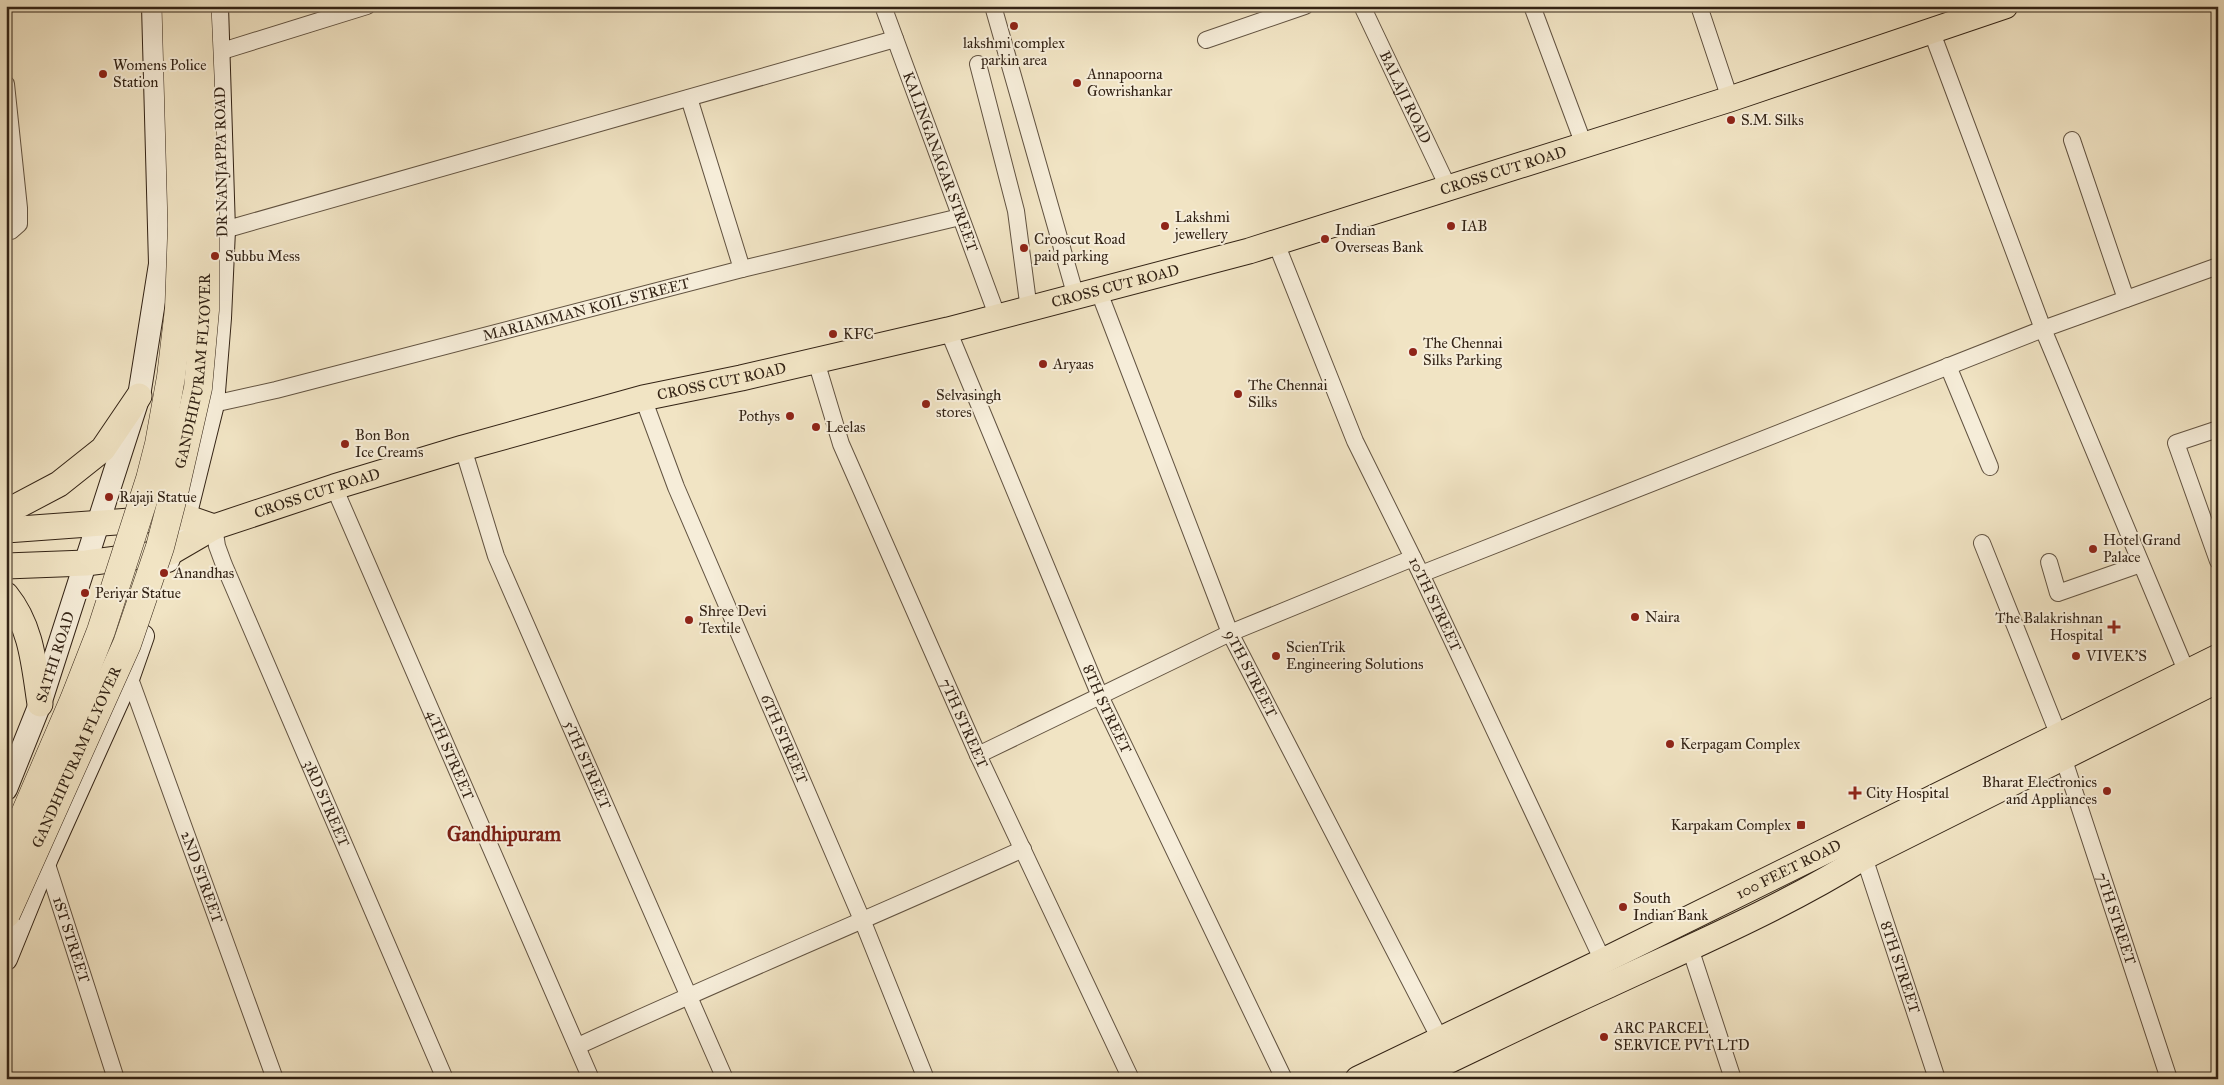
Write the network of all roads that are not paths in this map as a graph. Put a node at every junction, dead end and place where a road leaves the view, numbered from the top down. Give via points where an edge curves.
1 (152, 6) edge
2 (176, 6) edge
3 (196, 6) edge
4 (217, 6) edge
5 (367, 6) edge
6 (883, 6) edge
7 (993, 6) edge
8 (1305, 6) edge
9 (1362, 6) edge
10 (1532, 6) edge
11 (1699, 6) edge
12 (2005, 6) edge
13 (1975, 11) edge
14 (1931, 30) junction
15 (895, 39) junction
16 (1206, 40) dead end
17 (219, 52) junction
18 (978, 64) dead end
19 (6, 84) edge
20 (689, 98) junction
21 (1730, 99) junction
22 (2072, 140) dead end
23 (1584, 145) junction
24 (1449, 189) junction
25 (960, 217) junction
26 (224, 230) junction
27 (6, 232) edge
28 (1276, 243) junction
29 (2218, 266) edge
30 (742, 269) junction
31 (1088, 295) junction
32 (2126, 299) junction
33 (1030, 310) junction
34 (998, 318) junction
35 (2043, 329) junction
36 (948, 330) junction
37 (816, 361) junction
38 (1948, 366) junction
39 (139, 396) junction
40 (643, 398) junction
41 (213, 404) junction
42 (2218, 429) edge
43 (463, 448) junction
44 (1990, 467) dead end
45 (334, 487) junction
46 (6, 512) edge
47 (185, 517) junction
48 (99, 523) junction
49 (214, 526) junction
50 (6, 530) edge
51 (1982, 543) dead end
52 (171, 552) junction
53 (1413, 558) junction
54 (2218, 561) edge
55 (2049, 562) dead end
56 (86, 563) junction
57 (2141, 564) junction
58 (6, 566) edge
59 (1421, 574) junction
60 (6, 595) edge
61 (1230, 633) junction
62 (2218, 657) edge
63 (129, 676) junction
64 (2218, 680) edge
65 (2191, 682) junction
66 (1100, 696) junction
67 (40, 704) junction
68 (2061, 747) junction
69 (978, 755) junction
70 (6, 789) edge
71 (6, 813) edge
72 (1023, 848) junction
73 (1864, 857) junction
74 (6, 858) edge
75 (47, 858) junction
76 (6, 914) edge
77 (863, 922) junction
78 (1690, 948) junction
79 (6, 959) edge
80 (1604, 962) junction
81 (688, 996) junction
82 (1440, 1039) junction
83 (578, 1046) junction
84 (1415, 1078) edge
85 (116, 1079) edge
86 (275, 1079) edge
87 (445, 1079) edge
88 (591, 1079) edge
89 (725, 1079) edge
90 (926, 1079) edge
91 (1131, 1079) edge
92 (1284, 1079) edge
93 (1358, 1079) edge
94 (1733, 1079) edge
95 (1937, 1079) edge
96 (2169, 1079) edge

1 - 39 street via 160,264
2 - 74 highway, GANDHIPURAM FLYOVER, bridge via 182,225 179,309 159,444 101,631
3 - 76 highway, GANDHIPURAM FLYOVER, bridge via 206,290 198,388 162,538 126,644
4 - 17 street, DR NANJAPPA ROAD
5 - 17 street
6 - 15 street, KALINGANAGAR STREET
7 - 31 street, 9TH STREET
8 - 16 street
9 - 24 street, BALAJI ROAD
10 - 23 street
11 - 21 street
12 - 13 main road, CROSS CUT ROAD
13 - 14 main road, CROSS CUT ROAD
14 - 21 main road, CROSS CUT ROAD
14 - 35 street
15 - 20 street
15 - 25 street, KALINGANAGAR STREET
17 - 26 street, DR NANJAPPA ROAD
18 - 33 street via 1016,211
19 - 27 street via 19,224
20 - 26 street
20 - 30 street
21 - 23 main road, CROSS CUT ROAD
22 - 32 street
23 - 24 main road, CROSS CUT ROAD
24 - 28 main road, CROSS CUT ROAD
25 - 30 street, MARIAMMAN KOIL STREET
25 - 34 street, KALINGANAGAR STREET
26 - 41 street, DR NANJAPPA ROAD
28 - 31 main road, CROSS CUT ROAD
28 - 53 street, 10TH STREET via 1355,441
29 - 32 street
30 - 41 street, MARIAMMAN KOIL STREET
31 - 33 main road, CROSS CUT ROAD
31 - 61 street, 9TH STREET
32 - 35 street
33 - 34 main road, CROSS CUT ROAD
34 - 36 main road, CROSS CUT ROAD
35 - 38 street
35 - 57 street
36 - 37 main road, CROSS CUT ROAD
36 - 66 street, 8TH STREET
37 - 40 main road, CROSS CUT ROAD
37 - 69 street, 7TH STREET via 841,444
38 - 44 street
38 - 59 street
39 - 46 main road via 103,449 59,484
39 - 48 street
40 - 43 main road, CROSS CUT ROAD
40 - 77 street, 6TH STREET via 676,488
41 - 47 street, DR NANJAPPA ROAD
42 - 54 street via 2176,443
43 - 45 main road, CROSS CUT ROAD
43 - 81 street, 5TH STREET via 496,556
45 - 49 main road, CROSS CUT ROAD
45 - 83 street, 4TH STREET
47 - 48 main road
47 - 49 main road
47 - 52 street, DR NANJAPPA ROAD
48 - 50 main road
48 - 56 street, SATHI ROAD
49 - 52 main road, CROSS CUT ROAD
49 - 87 street, 3RD STREET via 224,565
51 - 68 street, 7TH STREET
52 - 56 main road
52 - 63 street, DR NANJAPPA ROAD
53 - 59 street, 10TH STREET
53 - 61 street
55 - 57 street via 2058,593
56 - 58 main road
56 - 67 street, SATHI ROAD
57 - 65 street
59 - 80 street, 10TH STREET
60 - 67 main road via 17,608 30,637
61 - 66 street
61 - 82 street, 9TH STREET
62 - 65 main road, 100 FEET ROAD
63 - 75 street, DR NANJAPPA ROAD
63 - 86 street, 2ND STREET
64 - 65 main road, 100 FEET ROAD
65 - 68 main road, 100 FEET ROAD
66 - 69 street
66 - 92 street, 8TH STREET
67 - 70 street, SATHI ROAD
68 - 73 main road, 100 FEET ROAD
68 - 80 main road, 100 FEET ROAD
68 - 96 street, 7TH STREET
69 - 72 street, 7TH STREET
71 - 75 street, 1ST STREET
72 - 77 street
72 - 91 street, 7TH STREET
73 - 78 main road, 100 FEET ROAD
73 - 95 street, 8TH STREET
75 - 79 street, DR NANJAPPA ROAD
75 - 85 street, 1ST STREET
77 - 81 street
77 - 90 street, 6TH STREET
78 - 84 main road, 100 FEET ROAD
78 - 94 street
80 - 82 main road, 100 FEET ROAD
81 - 83 street
81 - 89 street, 5TH STREET
82 - 93 main road, 100 FEET ROAD
83 - 88 street, 4TH STREET

